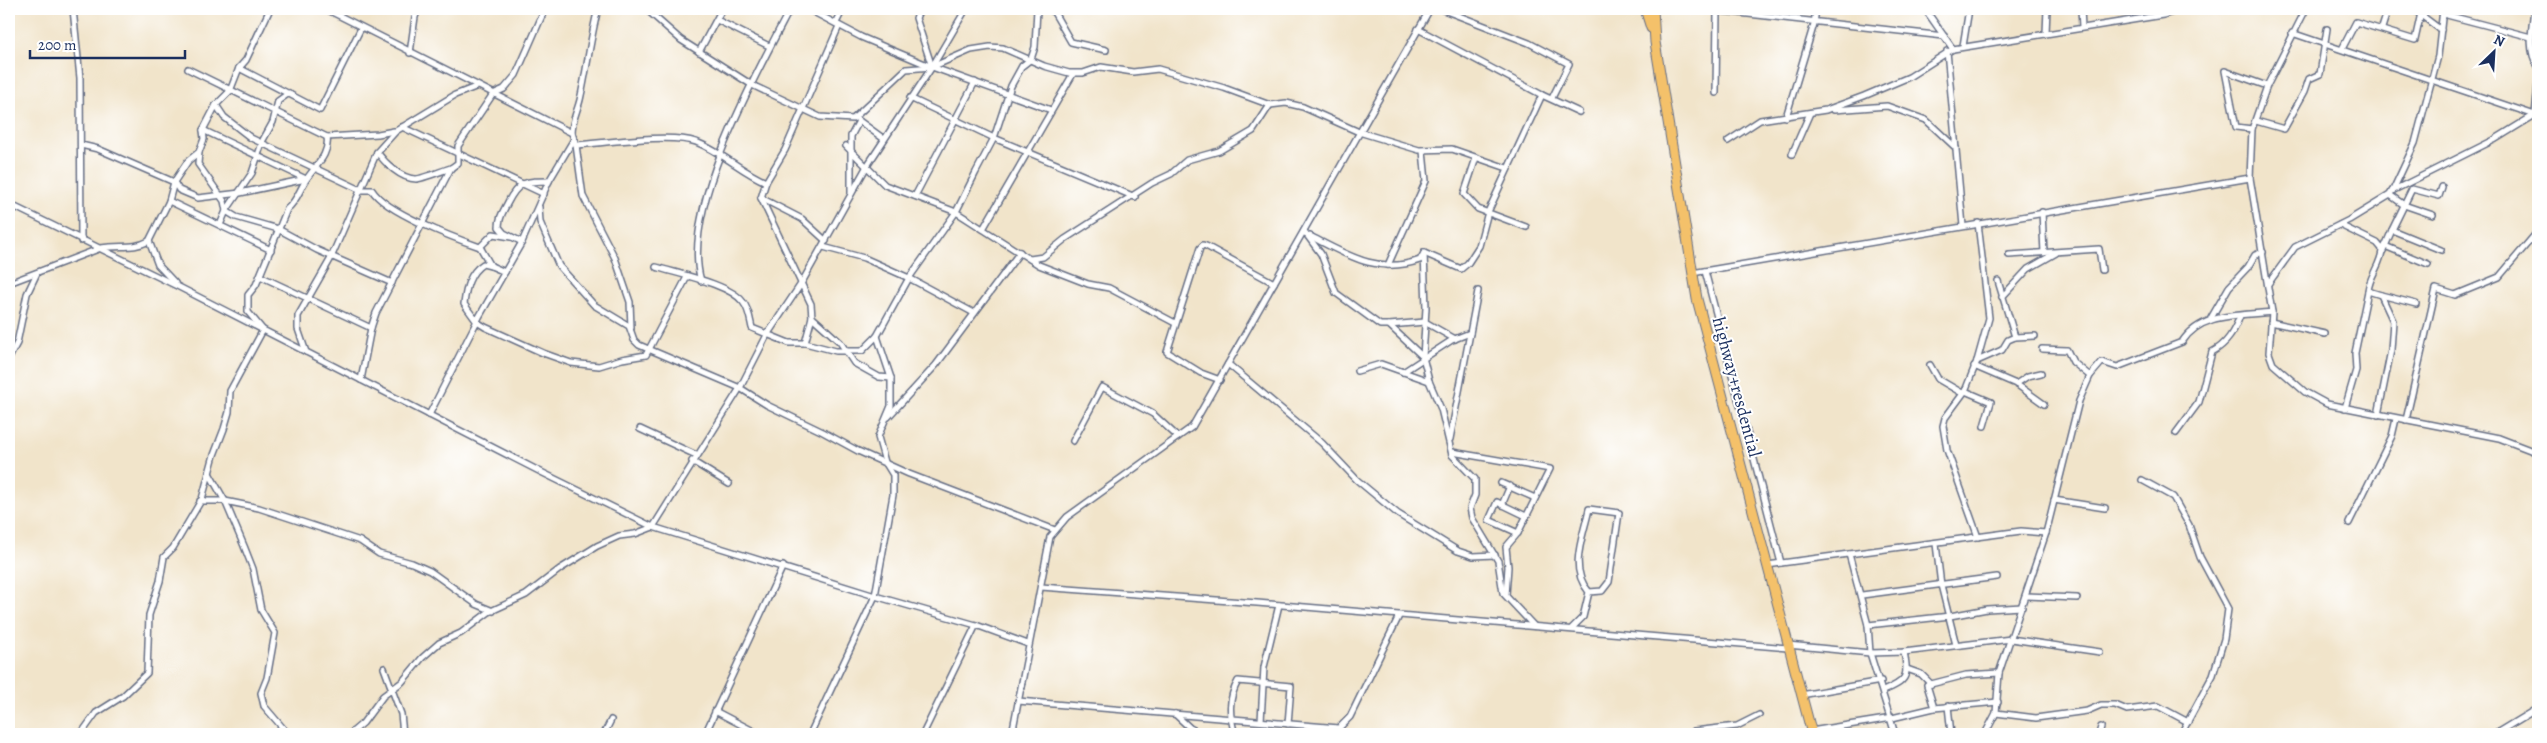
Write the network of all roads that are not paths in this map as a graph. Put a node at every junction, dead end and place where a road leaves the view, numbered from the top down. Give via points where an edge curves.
1 (73, 9) edge
2 (270, 9) edge
3 (326, 9) edge
4 (418, 9) edge
5 (545, 9) edge
6 (598, 9) edge
7 (646, 9) edge
8 (722, 9) edge
9 (790, 9) edge
10 (808, 9) edge
11 (843, 9) edge
12 (920, 9) edge
13 (966, 9) edge
14 (1036, 9) edge
15 (1052, 9) edge
16 (1430, 9) edge
17 (1441, 9) edge
18 (1645, 9) edge
19 (1653, 9) edge
20 (1696, 9) edge
21 (1816, 9) edge
22 (1925, 9) edge
23 (1969, 9) edge
24 (2047, 9) edge
25 (2081, 9) edge
26 (2166, 9) edge
27 (2183, 9) edge
28 (2306, 9) edge
29 (2388, 9) edge
30 (2413, 9) edge
31 (2534, 9) edge
32 (1732, 10) edge
33 (1717, 11) junction
34 (2443, 11) edge
35 (2421, 13) junction
36 (2163, 15) junction
37 (717, 20) junction
38 (1814, 22) junction
39 (838, 25) junction
40 (2082, 27) junction
41 (361, 28) junction
42 (2382, 28) junction
43 (1418, 29) junction
44 (2327, 29) dead end
45 (2441, 30) junction
46 (2046, 33) junction
47 (2292, 34) junction
48 (1944, 36) junction
49 (2531, 37) junction
50 (1655, 42) junction
51 (769, 46) junction
52 (1963, 46) junction
53 (2325, 46) junction
54 (1953, 49) junction
55 (1106, 50) dead end
56 (2342, 50) junction
57 (1947, 51) junction
58 (700, 52) junction
59 (410, 53) junction
60 (1031, 59) junction
61 (2538, 66) edge
62 (932, 67) junction
63 (239, 68) junction
64 (188, 69) dead end
65 (1073, 74) junction
66 (975, 82) junction
67 (2432, 82) junction
68 (2538, 84) edge
69 (752, 85) junction
70 (478, 86) junction
71 (2267, 86) junction
72 (230, 91) junction
73 (288, 93) junction
74 (1716, 93) dead end
75 (493, 94) junction
76 (1008, 94) junction
77 (1542, 95) junction
78 (910, 98) junction
79 (1552, 98) junction
80 (216, 105) junction
81 (1270, 105) junction
82 (802, 108) junction
83 (1051, 110) junction
84 (1826, 110) junction
85 (275, 112) junction
86 (1579, 112) dead end
87 (1810, 113) junction
88 (2536, 114) edge
89 (1786, 117) junction
90 (853, 119) junction
91 (956, 120) junction
92 (859, 121) junction
93 (2256, 121) junction
94 (402, 127) junction
95 (2252, 129) junction
96 (203, 130) junction
97 (396, 131) junction
98 (1359, 132) junction
99 (572, 133) junction
100 (327, 137) junction
101 (994, 138) junction
102 (884, 139) junction
103 (1728, 141) dead end
104 (575, 142) junction
105 (262, 143) junction
106 (81, 145) junction
107 (846, 146) dead end
108 (1956, 148) junction
109 (1423, 151) junction
110 (199, 152) junction
111 (377, 152) junction
112 (851, 152) junction
113 (1029, 152) junction
114 (721, 153) junction
115 (458, 154) junction
116 (1792, 154) dead end
117 (258, 155) junction
118 (1476, 158) junction
119 (867, 166) junction
120 (316, 168) junction
121 (451, 168) junction
122 (1507, 168) junction
123 (2250, 178) junction
124 (306, 179) junction
125 (549, 181) junction
126 (174, 182) junction
127 (766, 182) junction
128 (522, 184) junction
129 (2442, 187) dead end
130 (361, 190) junction
131 (240, 193) junction
132 (2391, 193) junction
133 (218, 194) junction
134 (544, 194) junction
135 (851, 195) junction
136 (915, 196) junction
137 (1135, 196) junction
138 (760, 198) junction
139 (169, 201) junction
140 (9, 204) edge
141 (2404, 205) junction
142 (539, 207) junction
143 (226, 211) junction
144 (956, 212) junction
145 (1488, 212) junction
146 (2042, 212) junction
147 (2433, 216) dead end
148 (1978, 223) junction
149 (424, 224) junction
150 (220, 225) junction
151 (2340, 225) junction
152 (1963, 226) junction
153 (1526, 227) dead end
154 (278, 229) junction
155 (983, 229) junction
156 (2392, 230) junction
157 (2538, 231) edge
158 (1307, 233) junction
159 (511, 236) junction
160 (81, 241) junction
161 (149, 241) junction
162 (826, 241) junction
163 (522, 242) junction
164 (823, 246) junction
165 (480, 247) junction
166 (101, 248) junction
167 (2384, 249) junction
168 (271, 250) junction
169 (2441, 250) dead end
170 (1020, 252) junction
171 (2058, 252) junction
172 (2263, 252) junction
173 (1424, 253) junction
174 (2044, 253) junction
175 (332, 255) junction
176 (2009, 255) dead end
177 (1029, 259) junction
178 (2428, 264) dead end
179 (1388, 265) junction
180 (491, 266) junction
181 (656, 268) dead end
182 (2102, 270) dead end
183 (1705, 271) junction
184 (37, 272) junction
185 (504, 272) junction
186 (1692, 274) junction
187 (260, 276) junction
188 (688, 277) junction
189 (909, 278) junction
190 (701, 281) junction
191 (1998, 281) dead end
192 (9, 283) edge
193 (392, 283) junction
194 (1274, 283) junction
195 (802, 284) junction
196 (2268, 284) junction
197 (178, 287) junction
198 (1478, 291) dead end
199 (2368, 291) junction
200 (2381, 295) junction
201 (2002, 296) junction
202 (309, 298) junction
203 (2416, 304) dead end
204 (2272, 312) junction
205 (974, 313) junction
206 (2240, 316) junction
207 (812, 317) junction
208 (2211, 318) junction
209 (477, 322) junction
210 (1425, 322) junction
211 (2271, 322) junction
212 (1175, 323) junction
213 (1389, 325) junction
214 (371, 328) junction
215 (631, 328) junction
216 (263, 330) junction
217 (1470, 332) junction
218 (2325, 334) dead end
219 (767, 335) junction
220 (877, 336) junction
221 (2035, 336) dead end
222 (2015, 337) junction
223 (1455, 339) junction
224 (805, 343) junction
225 (2042, 349) dead end
226 (650, 350) junction
227 (844, 350) junction
228 (306, 352) junction
229 (9, 358) edge
230 (1423, 359) junction
231 (1228, 364) junction
232 (1976, 364) junction
233 (1930, 365) dead end
234 (1357, 370) dead end
235 (1403, 372) junction
236 (2041, 373) dead end
237 (2090, 376) junction
238 (891, 378) junction
239 (360, 380) junction
240 (1220, 380) junction
241 (1429, 381) junction
242 (2016, 384) junction
243 (740, 388) junction
244 (1963, 392) junction
245 (2044, 404) dead end
246 (2345, 408) junction
247 (429, 415) junction
248 (2378, 415) junction
249 (2396, 419) junction
250 (2406, 420) junction
251 (884, 421) junction
252 (1984, 426) dead end
253 (640, 429) dead end
254 (2176, 433) dead end
255 (1178, 437) junction
256 (1073, 441) dead end
257 (1450, 442) junction
258 (1452, 452) junction
259 (2538, 453) edge
260 (696, 455) junction
261 (692, 461) junction
262 (885, 462) junction
263 (209, 472) junction
264 (2142, 480) dead end
265 (1501, 483) dead end
266 (729, 484) dead end
267 (1510, 486) junction
268 (1535, 498) junction
269 (2054, 500) junction
270 (200, 501) junction
271 (225, 501) junction
272 (1502, 505) junction
273 (2105, 508) dead end
274 (1526, 516) junction
275 (2349, 524) dead end
276 (653, 526) junction
277 (1055, 530) junction
278 (1518, 533) junction
279 (2046, 533) junction
280 (1978, 537) junction
281 (1936, 544) junction
282 (1495, 554) junction
283 (1849, 554) junction
284 (1782, 563) junction
285 (1766, 565) junction
286 (783, 566) junction
287 (1997, 577) dead end
288 (1941, 585) junction
289 (1041, 587) junction
290 (1589, 592) junction
291 (1862, 595) junction
292 (874, 596) junction
293 (1506, 596) junction
294 (2026, 596) junction
295 (2077, 598) dead end
296 (1279, 605) junction
297 (2022, 607) junction
298 (492, 611) junction
299 (1399, 616) junction
300 (1950, 616) junction
301 (976, 625) junction
302 (1868, 625) junction
303 (1534, 626) junction
304 (1571, 629) junction
305 (2011, 639) junction
306 (1028, 644) junction
307 (1956, 645) junction
308 (1788, 646) junction
309 (1870, 652) junction
310 (1904, 652) junction
311 (2100, 652) dead end
312 (384, 668) dead end
313 (1907, 669) junction
314 (1999, 673) junction
315 (1881, 681) junction
316 (1263, 683) junction
317 (1931, 684) junction
318 (393, 689) junction
319 (1884, 690) junction
320 (1801, 695) junction
321 (1018, 700) junction
322 (1998, 702) junction
323 (1948, 706) junction
324 (1934, 708) junction
325 (2538, 708) edge
326 (715, 711) junction
327 (1996, 713) junction
328 (1176, 714) junction
329 (1759, 715) dead end
330 (1892, 718) junction
331 (1230, 719) junction
332 (611, 720) dead end
333 (1261, 721) junction
334 (2188, 722) junction
335 (1288, 724) junction
336 (2101, 727) dead end
337 (1339, 728) junction
338 (1694, 733) edge
339 (1812, 733) edge
340 (81, 734) edge
341 (288, 734) edge
342 (350, 734) edge
343 (403, 734) edge
344 (604, 734) edge
345 (705, 734) edge
346 (759, 734) edge
347 (810, 734) edge
348 (923, 734) edge
349 (1012, 734) edge
350 (1202, 734) edge
351 (1235, 734) edge
352 (1342, 734) edge
353 (1895, 734) edge
354 (1951, 734) edge
355 (1985, 734) edge
356 (2099, 734) edge
357 (2181, 734) edge
358 (2495, 734) edge

1 - 106 street via 80,78
2 - 63 street
3 - 41 street
4 - 59 street
5 - 75 street via 516,75 504,89
6 - 99 street via 580,101 572,120
7 - 58 street via 670,32
8 - 37 street
9 - 51 street
10 - 39 street
11 - 39 street
12 - 62 street via 916,18
13 - 62 street
14 - 60 street via 1035,46
15 - 55 street via 1071,42
16 - 43 street
17 - 79 street via 1529,43 1569,64
18 - 50 highway
19 - 50 highway
20 - 33 street
21 - 38 street
22 - 48 street
23 - 52 street
24 - 46 street
25 - 40 street
26 - 36 street
27 - 36 street
28 - 47 street
29 - 42 street
30 - 35 street
31 - 49 street
32 - 33 street
32 - 38 street
33 - 74 street
34 - 45 street
34 - 49 street
35 - 42 street via 2415,40
35 - 45 street
36 - 40 street
37 - 51 street
37 - 58 street
38 - 48 street
38 - 89 street
39 - 62 street
39 - 82 street
40 - 46 street
41 - 59 street
41 - 73 street via 320,110
42 - 56 street via 2356,22
43 - 77 street
43 - 98 street
44 - 53 street
45 - 67 street
46 - 52 street
47 - 53 street
47 - 71 street
48 - 54 street
49 - 61 street via 2534,61
50 - 186 highway, highway+resdential
51 - 69 street
52 - 54 street
53 - 56 street
53 - 93 street via 2320,74 2309,79 2284,129
54 - 57 street
56 - 67 street
57 - 84 street via 1909,77
57 - 108 street
58 - 69 street
59 - 70 street
60 - 62 street via 1003,48 990,47 971,50
60 - 65 street
60 - 76 street via 1022,66
62 - 66 street
62 - 78 street
62 - 90 street via 906,70
63 - 72 street
63 - 73 street
64 - 72 street
65 - 81 street via 1101,67 1133,72 1158,69
65 - 83 street
66 - 76 street
66 - 91 street
67 - 88 street
67 - 132 street via 2415,143
68 - 88 street
69 - 82 street
69 - 114 street
70 - 75 street
70 - 94 street via 455,95
71 - 93 street
71 - 95 street via 2225,71 2236,128
72 - 80 street
72 - 85 street
73 - 85 street via 278,101
75 - 99 street
75 - 115 street via 458,146
76 - 83 street
76 - 101 street
77 - 79 street
77 - 122 street
78 - 91 street
78 - 102 street
79 - 86 street
80 - 96 street
80 - 105 street via 224,118
81 - 98 street via 1286,103 1303,107
81 - 137 street via 1254,131 1219,151 1187,160
82 - 90 street via 820,117
82 - 127 street via 785,150
83 - 113 street
84 - 87 street
84 - 108 street via 1887,106 1926,120
85 - 100 street
85 - 105 street
87 - 89 street
87 - 116 street
88 - 132 street via 2494,140
89 - 103 street via 1760,120
90 - 92 street
91 - 101 street
91 - 136 street
92 - 102 street
92 - 112 street via 851,136
93 - 95 street
94 - 97 street
94 - 115 street
95 - 123 street
96 - 110 street via 204,139
96 - 117 street
97 - 100 street
97 - 111 street
98 - 109 street
98 - 158 street
99 - 104 street
100 - 120 street via 329,146
101 - 113 street
101 - 144 street
102 - 119 street
104 - 114 street via 682,140
104 - 125 street
104 - 215 street via 583,196 615,258 630,302
105 - 117 street
105 - 120 street
106 - 126 street via 98,149
106 - 160 street
107 - 112 street
108 - 152 street
109 - 118 street via 1452,149
109 - 179 street via 1426,181
110 - 126 street via 188,161
110 - 133 street via 198,164
111 - 121 street via 385,163 416,179
111 - 130 street
112 - 119 street
112 - 135 street
113 - 137 street
113 - 155 street
114 - 127 street
114 - 190 street via 698,234
115 - 121 street via 458,163
115 - 128 street
117 - 124 street
117 - 131 street
118 - 122 street
118 - 145 street via 1464,194 1478,209
119 - 135 street
119 - 136 street via 885,184
120 - 124 street
120 - 130 street
121 - 149 street
122 - 145 street
123 - 146 street
123 - 172 street
124 - 131 street
124 - 154 street
125 - 128 street
125 - 134 street
126 - 133 street via 180,190 198,198
126 - 139 street
127 - 138 street
128 - 134 street
128 - 159 street via 512,193 499,218 499,227
129 - 141 street via 2439,196 2412,189
130 - 149 street via 372,190 377,199
130 - 175 street
131 - 133 street
131 - 143 street
132 - 141 street
132 - 151 street
133 - 143 street
134 - 142 street
135 - 162 street
136 - 144 street
137 - 177 street via 1065,239 1043,257
138 - 162 street via 802,220
138 - 195 street
139 - 150 street
139 - 161 street
140 - 160 street
141 - 147 street
141 - 156 street
142 - 163 street
142 - 215 street via 540,222 559,266 594,305
143 - 150 street
143 - 154 street
144 - 155 street
144 - 189 street
145 - 153 street
145 - 173 street via 1479,246 1468,263 1460,268
146 - 148 street
146 - 174 street
148 - 152 street
148 - 232 street via 1989,318
149 - 165 street
149 - 193 street
150 - 168 street
151 - 167 street
151 - 196 street via 2295,247
152 - 183 street
154 - 168 street
154 - 175 street
155 - 170 street
156 - 167 street
156 - 169 street
157 - 250 street via 2499,277 2455,295 2436,288
158 - 179 street via 1358,261
158 - 194 street
158 - 213 street via 1321,254 1336,292 1380,325
159 - 163 street
159 - 165 street via 494,234
160 - 166 street
161 - 166 street via 137,248 116,245
161 - 197 street via 158,265
162 - 164 street
163 - 185 street
164 - 189 street via 864,258
164 - 195 street
165 - 180 street
166 - 184 street
166 - 197 street
167 - 178 street
167 - 199 street
168 - 187 street
170 - 177 street
170 - 205 street
171 - 174 street
171 - 182 street via 2099,249
171 - 201 street via 2028,269
172 - 196 street
172 - 208 street via 2255,255 2229,287
173 - 179 street via 1420,260 1403,266
173 - 210 street
174 - 176 street
175 - 193 street
175 - 202 street
177 - 212 street via 1074,279 1109,288
180 - 185 street
180 - 209 street via 483,264 475,269 466,291 464,304
181 - 188 street
183 - 186 street
183 - 284 street
184 - 192 street
184 - 229 street via 27,294 17,343
185 - 209 street
186 - 285 highway, highway+resdential
187 - 202 street
187 - 216 street via 248,295 248,312
188 - 190 street
188 - 226 street
189 - 205 street
189 - 220 street
190 - 219 street via 738,296 747,307 752,328
191 - 201 street
193 - 214 street
194 - 212 street via 1203,245
194 - 231 street
195 - 207 street via 811,304
195 - 219 street
196 - 204 street
197 - 216 street
198 - 217 street
199 - 200 street
199 - 246 street via 2356,353 2356,370
200 - 203 street
200 - 248 street via 2393,321 2391,350
201 - 222 street
202 - 214 street
202 - 228 street via 297,323
204 - 206 street
204 - 211 street
205 - 251 street via 936,365
206 - 208 street
206 - 254 street via 2235,330 2223,346 2212,352 2199,402
207 - 224 street
207 - 227 street via 840,342
208 - 237 street via 2182,342 2117,367 2102,362
209 - 226 street via 554,358 592,366 641,358
209 - 247 street
210 - 213 street
210 - 223 street
210 - 230 street
211 - 218 street
211 - 246 street via 2269,353 2273,364 2305,392 2328,404
212 - 240 street via 1167,352 1201,373
213 - 230 street
214 - 239 street
215 - 226 street via 634,340
216 - 228 street
216 - 263 street via 230,391 228,412
217 - 223 street
217 - 257 street
219 - 224 street via 789,343
219 - 243 street
220 - 227 street via 862,351
220 - 238 street
221 - 222 street
222 - 232 street via 2008,340 2002,350
223 - 230 street
224 - 227 street
225 - 237 street via 2067,350 2073,362
226 - 243 street
227 - 238 street via 861,368 879,377
228 - 239 street
230 - 235 street
230 - 241 street
231 - 240 street
231 - 282 street via 1322,442 1357,480 1398,514 1458,551 1473,556
232 - 242 street
232 - 244 street
233 - 244 street via 1938,379
234 - 235 street via 1381,364
235 - 241 street
236 - 242 street
237 - 269 street via 2079,400
238 - 251 street via 892,400
239 - 247 street
240 - 255 street via 1192,427
241 - 257 street
242 - 245 street
243 - 260 street
243 - 262 street
244 - 252 street via 1991,402
244 - 280 street via 1946,418 1943,435
246 - 248 street
247 - 276 street
248 - 249 street
249 - 250 street
249 - 275 street via 2392,436
250 - 259 street via 2499,438
251 - 262 street via 878,437
253 - 260 street
255 - 256 street via 1153,414 1102,387
255 - 277 street via 1067,517
257 - 258 street
258 - 268 street via 1550,469
258 - 282 street via 1475,479 1475,495 1470,508 1472,518
260 - 261 street
261 - 266 street
261 - 276 street
262 - 277 street
262 - 292 street via 894,480
263 - 270 street
263 - 271 street
264 - 334 street via 2173,496 2228,609 2224,639 2212,675
265 - 267 street
267 - 268 street
267 - 272 street
268 - 274 street
269 - 273 street
269 - 279 street
270 - 271 street
270 - 340 street via 173,548 164,556 148,623 147,673 123,696 96,713
271 - 298 street via 260,508 360,540 379,554 430,572 476,604
271 - 341 street via 253,569 261,610 275,633 267,678 261,692 264,706
272 - 274 street
272 - 278 street via 1497,502 1489,520
274 - 278 street
276 - 286 street
276 - 298 street via 597,546 526,595
277 - 289 street via 1048,546
278 - 293 street via 1506,547
279 - 280 street via 2021,531
279 - 294 street
280 - 281 street
281 - 283 street
281 - 288 street
282 - 293 street
283 - 284 street
283 - 291 street
284 - 285 street
285 - 308 highway, highway+resdential
286 - 292 street
286 - 326 street
287 - 288 street
288 - 291 street
288 - 300 street
289 - 296 street
289 - 306 street
290 - 290 street via 1602,591 1609,582 1619,513 1589,509 1577,553 1578,572
290 - 304 street via 1583,617
291 - 302 street
292 - 301 street
292 - 347 street
293 - 303 street
294 - 295 street
294 - 297 street
296 - 299 street
296 - 316 street
297 - 300 street
297 - 305 street
298 - 318 street via 431,649
299 - 303 street
299 - 337 street via 1350,717
300 - 302 street
300 - 307 street
301 - 306 street
301 - 348 street
302 - 309 street
303 - 304 street
304 - 308 street
305 - 307 street
305 - 311 street
305 - 314 street
306 - 321 street
307 - 310 street
308 - 309 street
308 - 320 highway, highway+resdential
309 - 310 street
309 - 315 street
310 - 313 street
312 - 318 street
313 - 317 street via 1920,674
313 - 319 street via 1900,684
314 - 317 street via 1966,675
314 - 322 street
315 - 319 street
315 - 320 street
316 - 331 street via 1238,682 1231,694
316 - 333 street
316 - 335 street via 1291,686
317 - 324 street via 1927,685
318 - 342 street
318 - 343 street
319 - 330 street
320 - 339 highway, highway+resdential
321 - 328 street
321 - 349 street
322 - 323 street
322 - 327 street
323 - 324 street
323 - 354 street
324 - 330 street
325 - 358 street
326 - 345 street
326 - 346 street
327 - 334 street via 2036,718 2087,712 2102,706 2115,705 2127,710 2152,705
327 - 355 street
328 - 331 street
328 - 350 street via 1190,728
329 - 338 street via 1737,726
330 - 339 street
330 - 353 street
331 - 333 street
331 - 351 street
332 - 344 street
333 - 335 street
334 - 357 street
335 - 337 street
336 - 356 street
337 - 352 street

